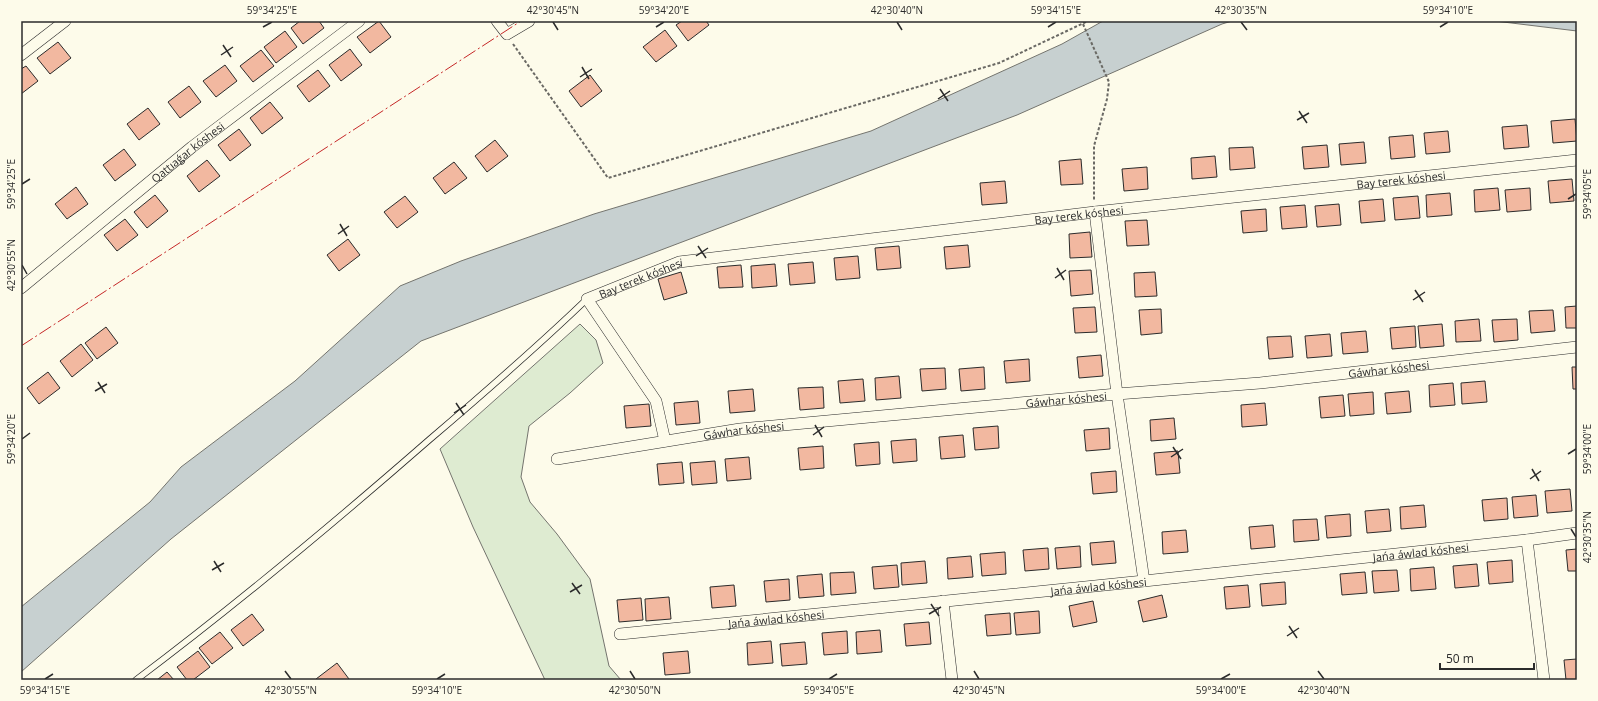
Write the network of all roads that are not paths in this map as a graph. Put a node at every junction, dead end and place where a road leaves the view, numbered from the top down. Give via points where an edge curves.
1 (65, 21) edge
2 (359, 21) edge
3 (497, 21) edge
4 (529, 21) edge
5 (21, 55) edge
6 (1577, 160) edge
7 (1094, 212) junction
8 (21, 288) edge
9 (587, 299) junction
10 (1577, 347) edge
11 (1117, 394) junction
12 (665, 441) junction
13 (557, 459) dead end
14 (1577, 533) edge
15 (1527, 540) junction
16 (1144, 581) junction
17 (942, 601) junction
18 (620, 634) dead end
19 (136, 680) edge
20 (952, 680) edge
21 (1544, 680) edge

1 - 5 street
2 - 8 street, Qattıaǵar kóshesi via 192,147
3 - 4 street via 507,34
6 - 7 street, Bay terek kóshesi
7 - 9 street, Bay terek kóshesi via 679,262
7 - 11 street
9 - 12 street via 656,401
9 - 19 lane via 540,344 337,521
10 - 11 street, Gáwhar kóshesi via 1260,383
11 - 12 street, Gáwhar kóshesi via 740,429
11 - 16 street
12 - 13 street, Gáwhar kóshesi
14 - 15 street, Jańa áwlad kóshesi
15 - 16 street, Jańa áwlad kóshesi
15 - 21 street
16 - 17 street, Jańa áwlad kóshesi
17 - 18 street, Jańa áwlad kóshesi
17 - 20 street

